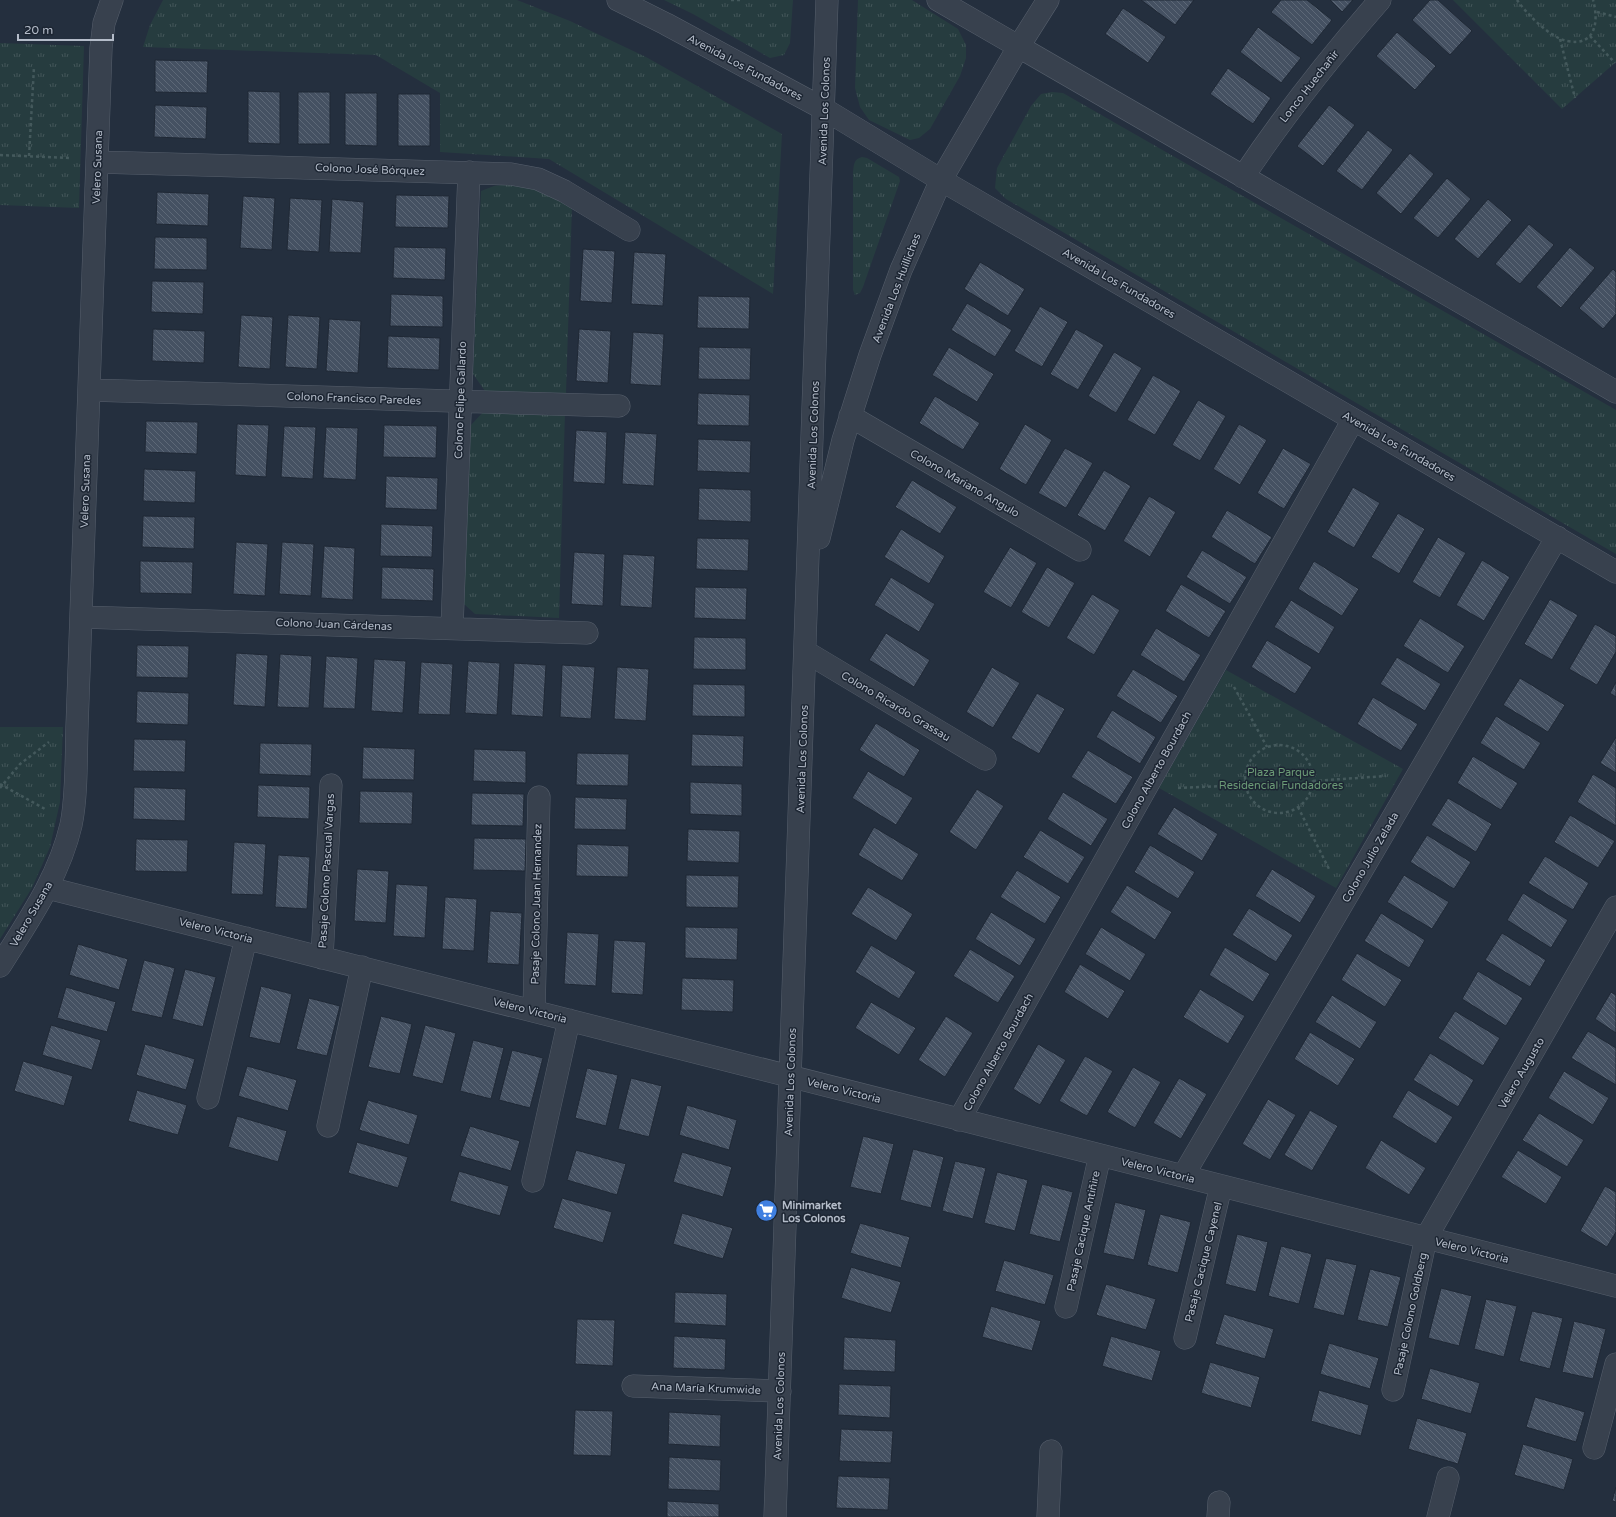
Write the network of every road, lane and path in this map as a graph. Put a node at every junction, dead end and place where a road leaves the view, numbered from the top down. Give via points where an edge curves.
1 (112, 0) edge
2 (618, 0) edge
3 (731, 0) edge
4 (740, 0) edge
5 (827, 0) edge
6 (938, 0) edge
7 (1048, 0) edge
8 (1380, 0) edge
9 (1517, 0) edge
10 (1593, 0) edge
11 (1597, 12) junction
12 (1616, 17) edge
13 (1590, 36) junction
14 (1560, 38) junction
15 (1019, 46) junction
16 (1615, 63) edge
17 (34, 67) dead end
18 (1575, 98) dead end
19 (824, 109) junction
20 (0, 155) edge
21 (29, 156) junction
22 (97, 160) junction
23 (469, 172) junction
24 (1243, 176) junction
25 (941, 180) junction
26 (629, 230) dead end
27 (89, 390) junction
28 (1616, 392) edge
29 (460, 401) junction
30 (619, 406) dead end
31 (850, 416) junction
32 (1354, 420) junction
33 (1557, 538) junction
34 (1080, 550) dead end
35 (1616, 572) edge
36 (808, 602) junction
37 (81, 617) junction
38 (452, 628) junction
39 (587, 632) dead end
40 (806, 652) junction
41 (1219, 658) junction
42 (78, 728) junction
43 (1266, 747) junction
44 (985, 759) dead end
45 (1418, 774) junction
46 (1313, 781) junction
47 (331, 785) dead end
48 (1246, 785) junction
49 (1, 786) edge
50 (1145, 789) junction
51 (539, 797) dead end
52 (1298, 807) junction
53 (71, 824) junction
54 (48, 888) junction
55 (1345, 899) junction
56 (1616, 907) edge
57 (246, 938) junction
58 (322, 958) junction
59 (0, 966) edge
60 (362, 968) junction
61 (534, 1011) junction
62 (569, 1020) junction
63 (790, 1076) junction
64 (208, 1098) dead end
65 (959, 1120) junction
66 (328, 1126) dead end
67 (1100, 1155) junction
68 (1183, 1176) junction
69 (533, 1181) dead end
70 (1221, 1186) junction
71 (1426, 1238) junction
72 (1616, 1286) edge
73 (1066, 1307) dead end
74 (1185, 1338) dead end
75 (1616, 1364) edge
76 (633, 1386) dead end
77 (1393, 1390) dead end
78 (780, 1391) junction
79 (1594, 1448) dead end
80 (1051, 1451) dead end
81 (1448, 1478) dead end
82 (775, 1517) edge
83 (1048, 1517) edge
84 (1438, 1517) edge

1 - 22 street, Velero Susana via 104,23 101,48
2 - 19 street, Avenida Los Fundadores
3 - 4 path
5 - 19 street, Avenida Los Colonos
6 - 15 street
7 - 15 street, Avenida Los Huilliches
8 - 24 street, Lonco Huechañir via 1305,89
9 - 14 path via 1540,26
10 - 11 path
11 - 12 path
11 - 13 path
13 - 14 path via 1581,41
13 - 16 path
14 - 18 path
15 - 24 street
15 - 25 street, Avenida Los Huilliches
17 - 21 path
19 - 25 street, Avenida Los Fundadores
19 - 36 street, Avenida Los Colonos
20 - 21 path
21 - 22 path
22 - 23 street, Colono José Bórquez
22 - 27 street, Velero Susana
23 - 26 street, Colono José Bórquez via 511,174 538,179 564,191
23 - 29 street, Colono Felipe Gallardo
24 - 28 street
25 - 31 street, Avenida Los Huilliches via 901,270
25 - 32 street, Avenida Los Fundadores
27 - 29 street, Colono Francisco Paredes
27 - 37 street, Velero Susana
29 - 30 street, Colono Francisco Paredes
29 - 38 street, Colono Felipe Gallardo
31 - 34 street, Colono Mariano Angulo
31 - 36 street, Avenida Los Huilliches via 821,529
32 - 33 street, Avenida Los Fundadores
32 - 41 street, Colono Alberto Bourdach
33 - 35 street, Avenida Los Fundadores
33 - 45 street, Colono Julio Zelada
36 - 40 street, Avenida Los Colonos
37 - 38 street, Colono Juan Cárdenas
37 - 42 street, Velero Susana
38 - 39 street, Colono Juan Cárdenas
40 - 44 street, Colono Ricardo Grassau
40 - 63 street, Avenida Los Colonos
41 - 43 path
41 - 50 street, Colono Alberto Bourdach
42 - 49 path via 31,754
42 - 53 street, Velero Susana
43 - 46 path via 1289,746 1302,754 1311,766
43 - 48 path via 1249,762 1245,777
45 - 46 path
45 - 55 street, Colono Julio Zelada
46 - 52 path via 1310,793
47 - 58 street, Pasaje Colono Pascual Vargas
48 - 50 path
48 - 52 path via 1251,798 1270,811 1284,812
49 - 53 path
50 - 65 street, Colono Alberto Bourdach
51 - 61 street, Pasaje Colono Juan Hernandez
52 - 55 path
53 - 54 street, Velero Susana
54 - 57 street, Velero Victoria
54 - 59 street, Velero Susana
55 - 68 street, Colono Julio Zelada
56 - 71 street, Velero Augusto
57 - 58 street, Velero Victoria
57 - 64 street
58 - 60 street, Velero Victoria
60 - 61 street, Velero Victoria
60 - 66 street
61 - 62 street, Velero Victoria
62 - 63 street, Velero Victoria
62 - 69 street
63 - 65 street, Velero Victoria
63 - 78 street, Avenida Los Colonos
65 - 67 street, Velero Victoria
67 - 68 street, Velero Victoria
67 - 73 street, Pasaje Cacique Antiñire
68 - 70 street, Velero Victoria
70 - 71 street, Velero Victoria
70 - 74 street, Pasaje Cacique Cayenel
71 - 72 street, Velero Victoria
71 - 77 street, Pasaje Colono Goldberg
75 - 79 street
76 - 78 street, Ana María Krumwide
78 - 82 street, Avenida Los Colonos
80 - 83 street
81 - 84 street

